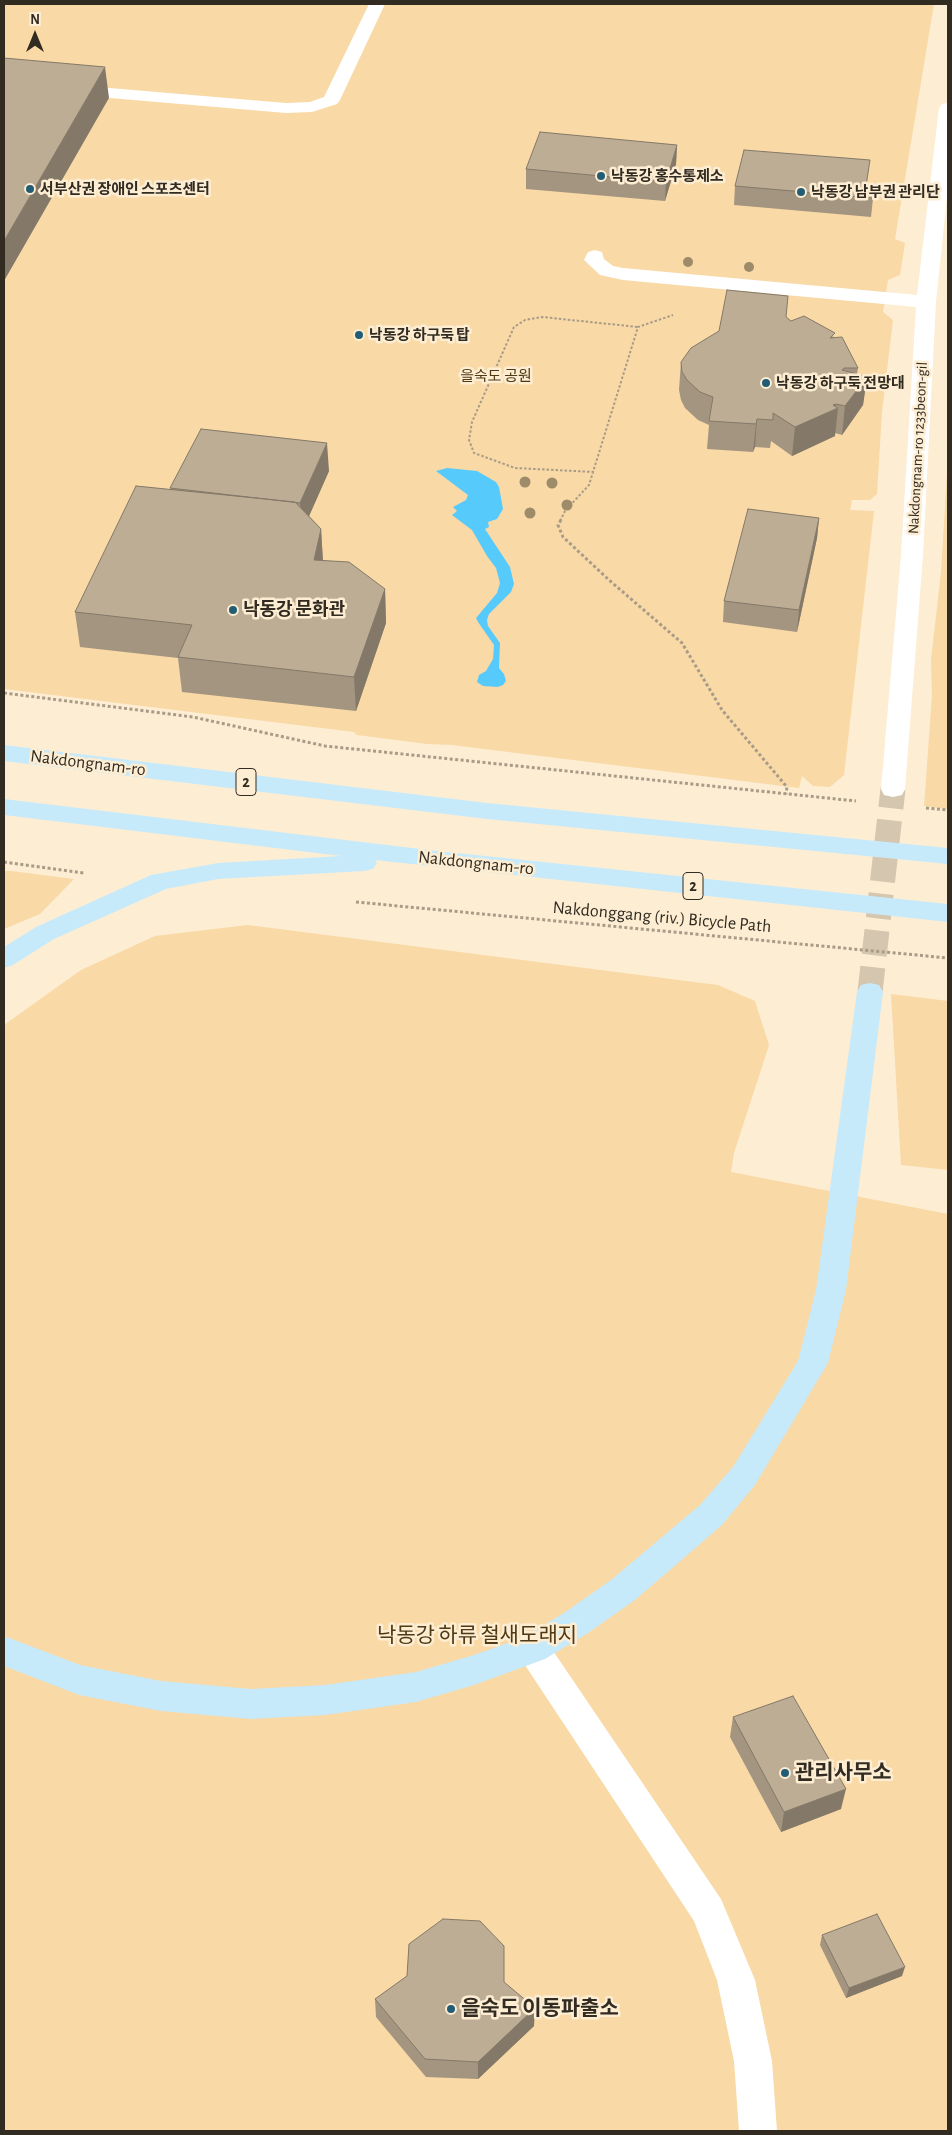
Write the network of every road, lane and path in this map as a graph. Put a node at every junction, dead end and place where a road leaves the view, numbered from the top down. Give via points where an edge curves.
1 (377, 4) edge
2 (4, 84) edge
3 (948, 108) edge
4 (595, 256) dead end
5 (688, 280) junction
6 (926, 302) junction
7 (638, 327) junction
8 (594, 472) junction
9 (4, 693) edge
10 (4, 753) edge
11 (893, 789) tunnel mouth
12 (4, 807) edge
13 (948, 856) edge
14 (437, 859) junction
15 (4, 862) edge
16 (85, 873) dead end
17 (373, 904) dead end
18 (948, 913) edge
19 (948, 958) edge
20 (4, 959) edge
21 (870, 992) tunnel mouth
22 (532, 1649) junction
23 (4, 1651) edge
24 (758, 2131) edge

1 - 2 street via 331,100 312,106 286,108
3 - 6 street, Nakdongnam-ro 1233beon-gil
4 - 5 street via 594,260 607,271
5 - 6 street
5 - 7 path via 673,316
6 - 11 street, Nakdongnam-ro 1233beon-gil via 912,555
7 - 8 path
7 - 8 path via 542,317 525,320 514,327 472,422 469,440 474,453 515,468
8 - 9 path via 589,485 565,511 558,525 563,537 682,643 722,710 787,787 786,794 325,746 193,716
10 - 13 main road, Nakdongnam-ro / 2 via 487,812
12 - 14 main road, Nakdongnam-ro / 2
14 - 18 main road, Nakdongnam-ro / 2
14 - 20 main road via 218,871 160,881 45,933
15 - 16 path
17 - 19 path, Nakdonggang (riv.) Bicycle Path
21 - 22 main road via 831,1290 813,1363 744,1476 711,1515 624,1590
22 - 23 main road via 416,1687 325,1700 251,1704 161,1696 79,1680
22 - 24 street via 708,1911 736,1980 753,2061

